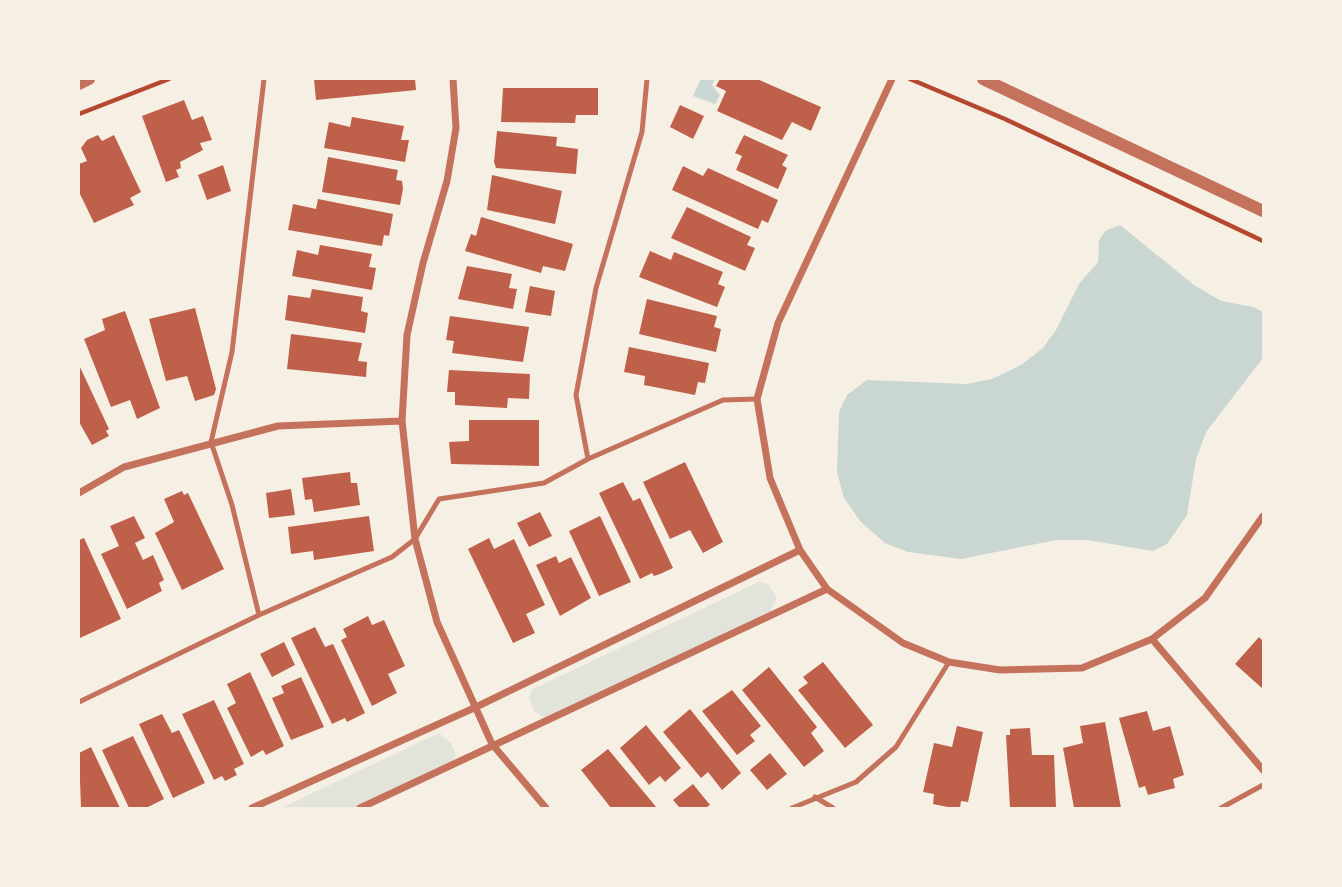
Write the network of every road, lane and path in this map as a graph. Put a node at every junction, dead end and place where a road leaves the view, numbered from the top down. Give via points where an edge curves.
1 (89, 79) edge
2 (169, 79) edge
3 (264, 79) edge
4 (453, 79) edge
5 (648, 79) edge
6 (892, 79) edge
7 (910, 79) edge
8 (983, 79) edge
9 (79, 84) edge
10 (79, 114) edge
11 (1263, 211) edge
12 (1263, 241) edge
13 (757, 399) junction
14 (402, 421) junction
15 (211, 442) junction
16 (588, 459) junction
17 (79, 493) edge
18 (1263, 516) edge
19 (415, 539) junction
20 (800, 550) junction
21 (827, 589) junction
22 (259, 615) junction
23 (1152, 639) junction
24 (949, 662) junction
25 (79, 702) edge
26 (474, 708) junction
27 (492, 744) junction
28 (1263, 770) edge
29 (1263, 785) edge
30 (815, 797) junction
31 (252, 808) edge
32 (360, 808) edge
33 (546, 808) edge
34 (792, 808) edge
35 (833, 808) edge
36 (1221, 808) edge

1 - 9 street
2 - 10 path
3 - 15 lane via 232,352
4 - 14 street via 456,128 407,335
5 - 16 lane via 642,132 596,288 576,395
6 - 13 street via 778,323
7 - 12 path
8 - 11 street
13 - 16 lane via 723,400
13 - 20 street via 770,478
14 - 15 street via 278,426
14 - 19 street
15 - 17 street via 124,467
15 - 22 lane
16 - 19 lane via 544,483 439,499
18 - 23 street via 1205,598
19 - 22 lane via 377,565
19 - 26 street via 438,622
20 - 21 street
20 - 26 street
21 - 24 street via 903,643
21 - 27 street
22 - 25 lane
23 - 24 street via 1082,668 1000,670
23 - 28 street
24 - 30 lane via 896,747 856,782
26 - 27 street
26 - 31 street
27 - 32 street
27 - 33 street
29 - 36 lane
30 - 34 lane
30 - 35 lane

